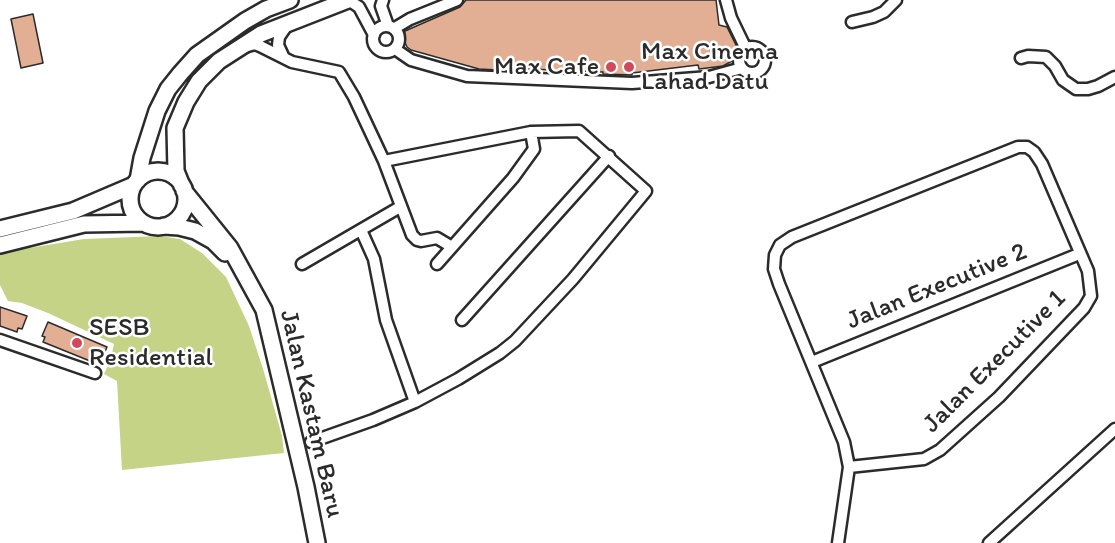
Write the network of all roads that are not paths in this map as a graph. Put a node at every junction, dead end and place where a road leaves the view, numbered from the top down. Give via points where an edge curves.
1 (290, 0) edge
2 (383, 0) edge
3 (458, 0) edge
4 (726, 0) edge
5 (896, 0) edge
6 (342, 2) edge
7 (294, 21) junction
8 (852, 22) dead end
9 (391, 27) junction
10 (374, 35) junction
11 (395, 49) junction
12 (746, 49) junction
13 (236, 50) junction
14 (1021, 58) dead end
15 (284, 59) junction
16 (742, 68) junction
17 (1115, 77) edge
18 (531, 132) junction
19 (609, 156) junction
20 (384, 161) junction
21 (136, 183) junction
22 (183, 188) junction
23 (400, 207) junction
24 (143, 223) junction
25 (164, 226) junction
26 (0, 229) edge
27 (361, 230) junction
28 (0, 245) edge
29 (452, 248) junction
30 (1079, 254) junction
31 (302, 264) dead end
32 (437, 264) dead end
33 (238, 265) junction
34 (462, 320) dead end
35 (0, 340) edge
36 (812, 362) junction
37 (95, 373) dead end
38 (415, 402) junction
39 (1115, 429) edge
40 (311, 442) dead end
41 (849, 467) junction
42 (317, 543) edge
43 (838, 543) edge
44 (989, 543) edge

1 - 21 street via 245,21 197,55 180,74 157,111
2 - 9 street via 381,6
3 - 9 street
4 - 12 street
5 - 8 street via 884,12
6 - 7 street
6 - 10 street via 350,1 359,8
7 - 13 street via 269,30
7 - 15 street via 279,37
9 - 10 street via 379,28
9 - 11 street via 398,32
10 - 11 street via 379,50
11 - 16 street via 411,60 467,76 632,83 709,77
12 - 16 street via 740,57
12 - 16 street via 761,51 764,65 751,73
13 - 15 street via 255,44
13 - 22 street via 199,81 175,128 176,171
14 - 17 street via 1046,57 1063,80 1076,89 1098,86
15 - 20 street via 339,72
18 - 19 street via 579,131
18 - 20 street
18 - 29 street via 534,149
19 - 34 street
19 - 38 street via 645,189 645,194 515,341 467,374
20 - 23 street
21 - 22 street via 145,175 162,172 177,179
21 - 24 street via 130,202
21 - 26 street via 73,211
22 - 25 street via 184,209
22 - 33 street, Jalan Kastam Baru
23 - 27 street
23 - 29 street via 417,240 436,238
24 - 25 street
24 - 28 street via 84,224
25 - 33 street, Jalan Kastam Baru via 195,231
27 - 31 street
27 - 38 street via 374,259 386,320
29 - 32 street
30 - 36 street, Jalan Executive 2
30 - 36 street, Jalan Executive 1 via 1042,164 1027,147 1018,147 792,237 780,246 774,269
30 - 41 street, Jalan Executive 1 via 1091,285 1091,296 1084,308 955,438 924,459
33 - 42 street, Jalan Kastam Baru via 264,310 272,338
35 - 37 street
36 - 41 street via 841,434
38 - 40 street
39 - 44 street
41 - 43 street

